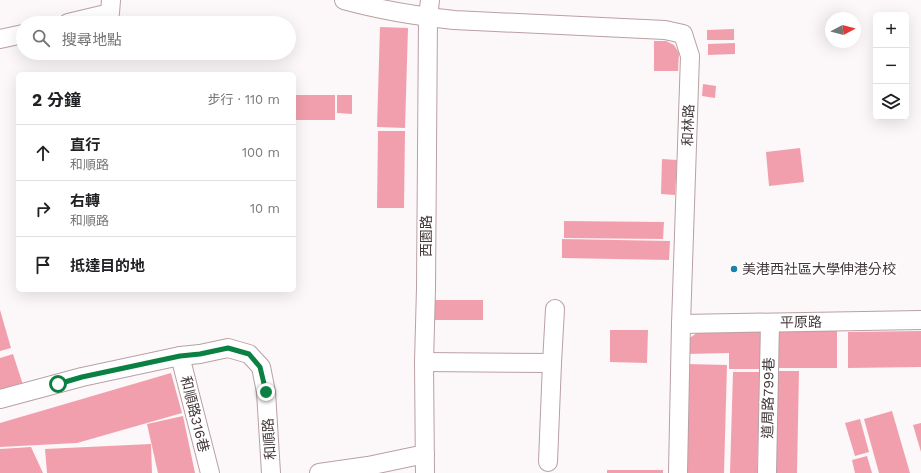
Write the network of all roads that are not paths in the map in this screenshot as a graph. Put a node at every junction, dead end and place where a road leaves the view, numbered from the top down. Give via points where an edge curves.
1 (111, 0) edge
2 (344, 0) edge
3 (429, 9) edge
4 (97, 16) edge
5 (16, 36) edge
6 (0, 39) edge
7 (555, 309) dead end
8 (921, 320) edge
9 (770, 323) junction
10 (681, 324) junction
11 (180, 356) junction
12 (424, 362) junction
13 (552, 363) junction
14 (0, 399) edge
15 (425, 454) junction
16 (548, 462) dead end
17 (210, 473) edge
18 (271, 473) edge
19 (319, 473) edge
20 (425, 473) edge
21 (678, 473) edge
22 (767, 473) edge

1 - 4 street via 110,13
2 - 3 street via 364,6
3 - 10 street, 和林路 via 454,20 665,30 683,34 690,56
3 - 12 street, 西園路
5 - 6 street
7 - 13 street
8 - 9 street, 平原路
9 - 10 street, 平原路
9 - 22 street, 道周路799巷
10 - 21 street, 和林路
11 - 14 street, 和順路 via 82,377
11 - 17 street, 和順路316巷
11 - 18 street, 和順路 via 228,348 249,354 260,367 266,392
12 - 13 street
12 - 15 street, 西園路
13 - 16 street
15 - 19 street via 375,465
15 - 20 street, 西園路

